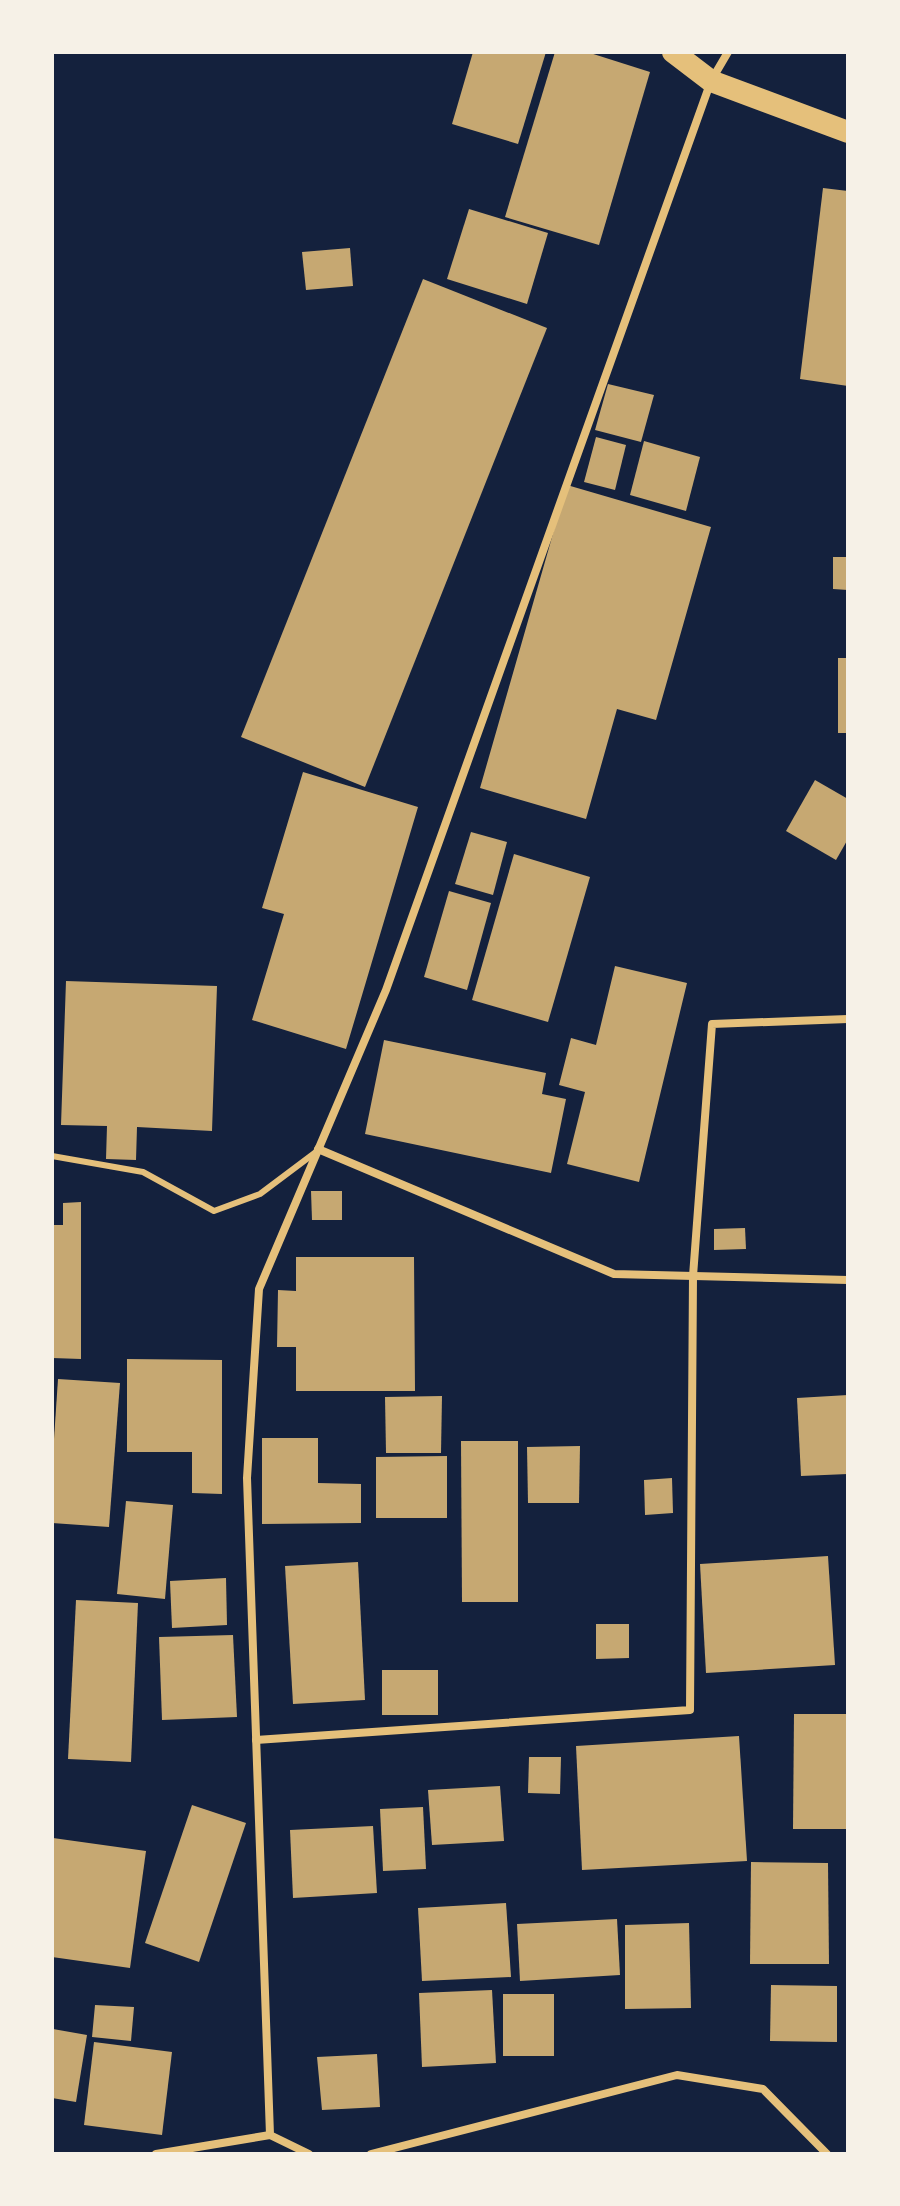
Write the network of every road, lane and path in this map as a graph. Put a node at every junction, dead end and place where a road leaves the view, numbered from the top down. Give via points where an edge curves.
1 (673, 52) edge
2 (728, 52) edge
3 (711, 81) junction
4 (848, 132) edge
5 (848, 1019) edge
6 (318, 1149) junction
7 (52, 1156) edge
8 (693, 1276) junction
9 (848, 1280) edge
10 (256, 1740) junction
11 (270, 2135) junction
12 (156, 2154) edge
13 (309, 2154) edge
14 (371, 2154) edge
15 (827, 2154) edge

1 - 3 highway
2 - 3 street
3 - 4 highway
3 - 6 street via 386,990
5 - 8 street via 712,1024
6 - 7 lane via 260,1194 214,1211 143,1172
6 - 8 street via 614,1274
6 - 10 street via 259,1289 247,1478
8 - 9 street
8 - 10 street via 690,1710
10 - 11 street
11 - 12 street
11 - 13 street
14 - 15 street via 677,2075 763,2089

